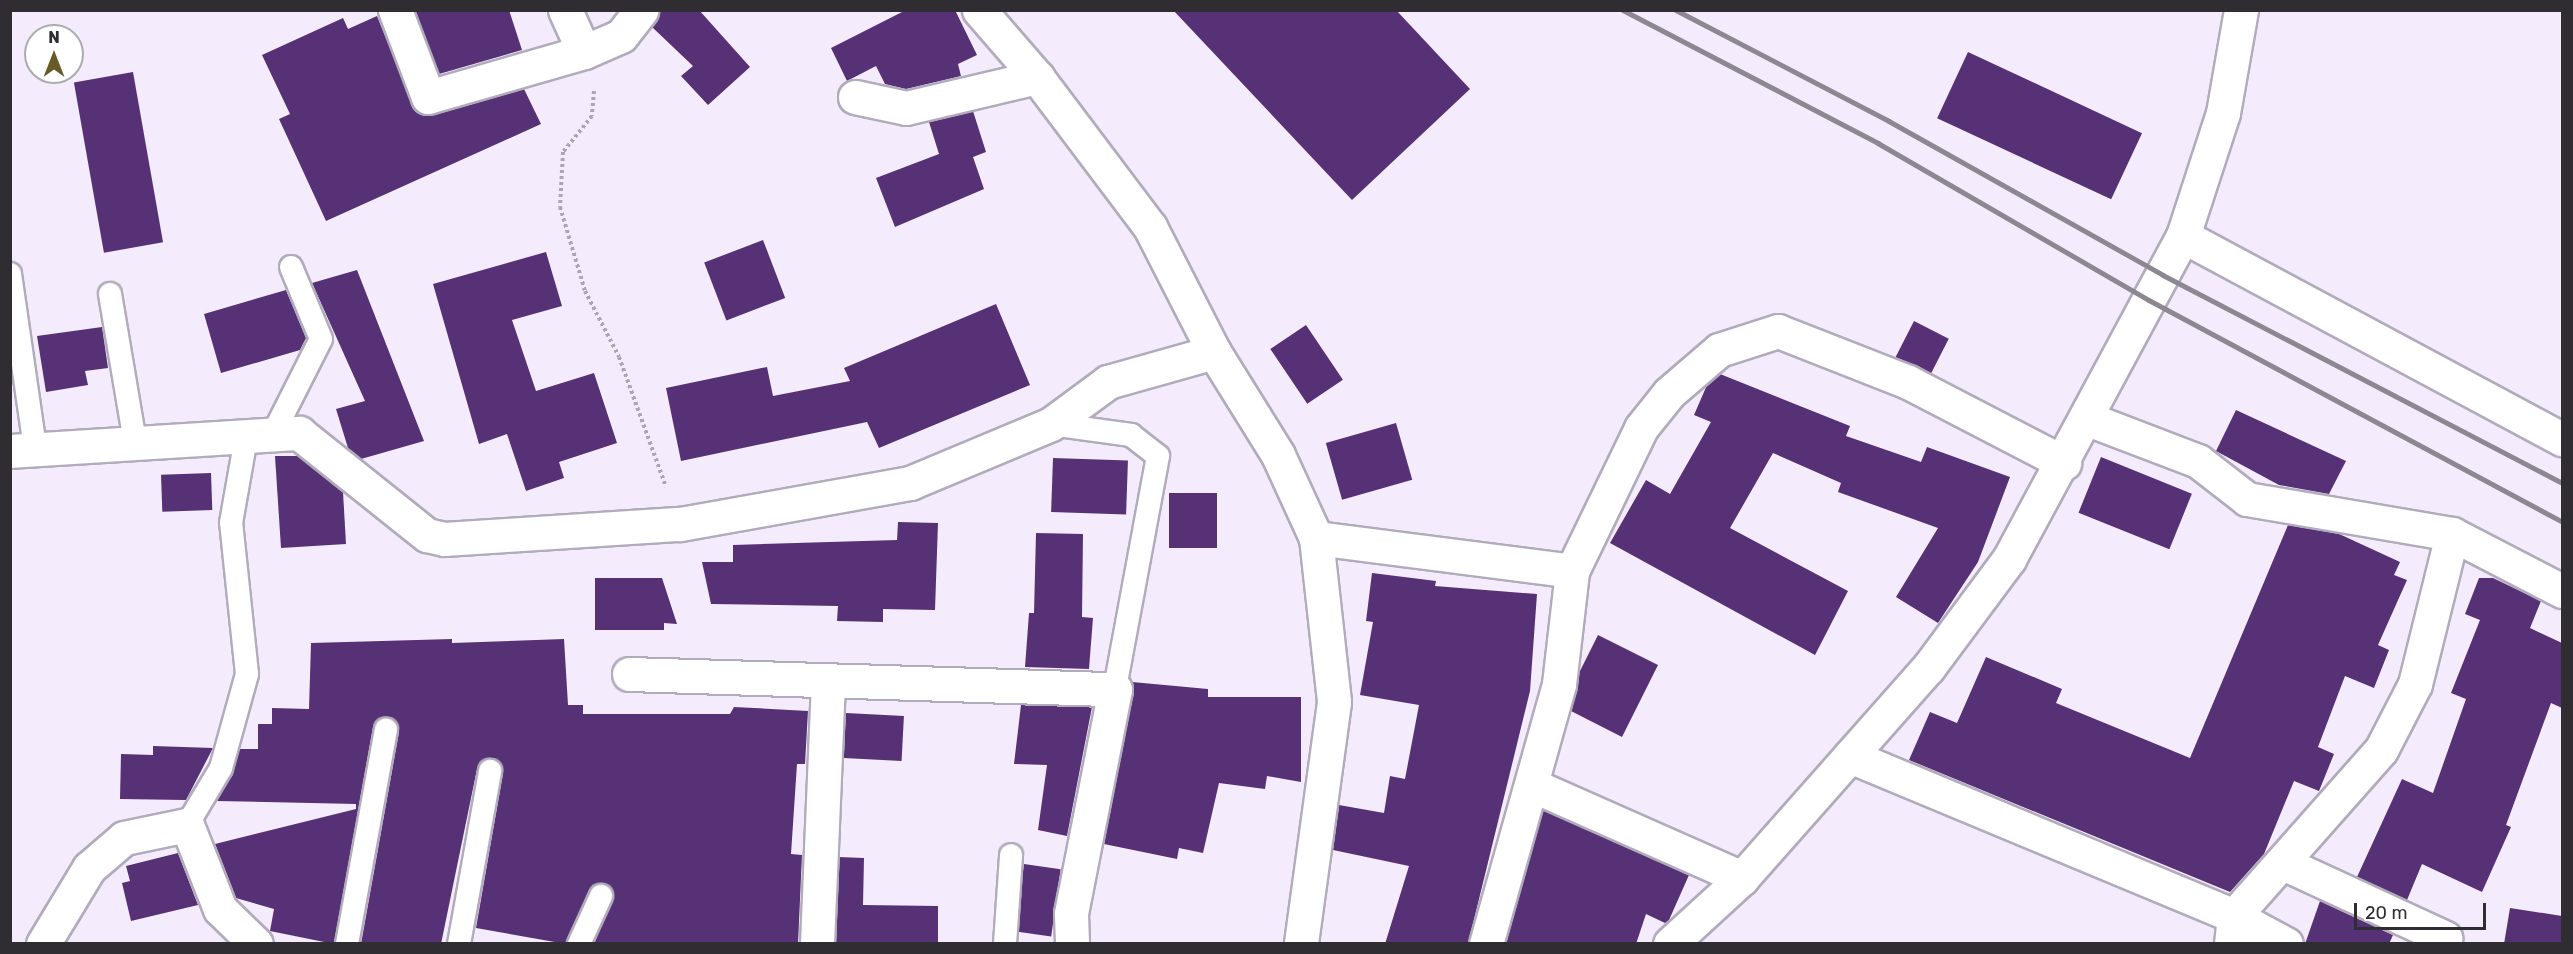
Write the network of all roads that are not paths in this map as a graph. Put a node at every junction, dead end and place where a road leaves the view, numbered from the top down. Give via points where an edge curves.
1 (395, 10) edge
2 (565, 10) edge
3 (641, 10) edge
4 (979, 10) edge
5 (2241, 10) edge
6 (584, 52) junction
7 (1037, 77) junction
8 (855, 97) dead end
9 (2183, 236) junction
10 (291, 267) dead end
11 (10, 274) edge
12 (110, 294) dead end
13 (1214, 352) junction
14 (2088, 419) junction
15 (1051, 424) junction
16 (260, 432) junction
17 (2562, 439) edge
18 (135, 442) junction
19 (23, 449) edge
20 (2064, 463) junction
21 (2452, 534) junction
22 (1316, 538) junction
23 (1572, 571) junction
24 (2562, 591) edge
25 (630, 674) dead end
26 (828, 683) junction
27 (1115, 689) junction
28 (386, 730) dead end
29 (1850, 756) junction
30 (490, 771) dead end
31 (1532, 785) junction
32 (187, 825) junction
33 (1011, 855) dead end
34 (2283, 863) junction
35 (1742, 878) junction
36 (602, 896) dead end
37 (2233, 930) edge
38 (2445, 938) dead end
39 (1295, 942) edge
40 (43, 944) edge
41 (256, 944) edge
42 (347, 944) edge
43 (459, 944) edge
44 (579, 944) edge
45 (817, 944) edge
46 (1005, 944) edge
47 (1072, 944) edge
48 (1486, 944) edge
49 (1670, 944) edge
50 (2286, 944) edge

1 - 6 street via 428,97
2 - 6 street
3 - 6 street via 621,36
4 - 7 street
5 - 9 street via 2223,113
7 - 8 street via 906,108
7 - 13 street via 1150,227
9 - 14 street
9 - 17 street
10 - 16 lane via 321,339
11 - 19 lane
12 - 18 lane
13 - 15 street via 1108,382
13 - 22 street via 1278,455
14 - 20 street
14 - 21 street via 2198,461 2247,499
15 - 16 street via 910,483 680,524 445,539 427,535 299,433
15 - 27 lane via 1131,435 1158,456
16 - 18 street
16 - 32 lane via 231,524 247,674 221,768
18 - 19 street
20 - 23 street via 1908,382 1778,331 1719,350 1669,393 1641,428
20 - 29 street via 2009,559 1928,668
21 - 24 street
21 - 34 street via 2415,684 2401,712 2381,750
22 - 23 street
22 - 39 street via 1334,702
23 - 31 street via 1559,684
25 - 26 street
26 - 27 street
26 - 45 street
27 - 47 street via 1071,914
28 - 42 lane
29 - 35 street
29 - 37 street
30 - 43 lane
31 - 35 street
31 - 48 street
32 - 40 street via 124,838 89,868
32 - 41 street via 220,909
33 - 46 lane
34 - 37 street
34 - 38 street
35 - 49 street
36 - 44 lane
37 - 50 street

